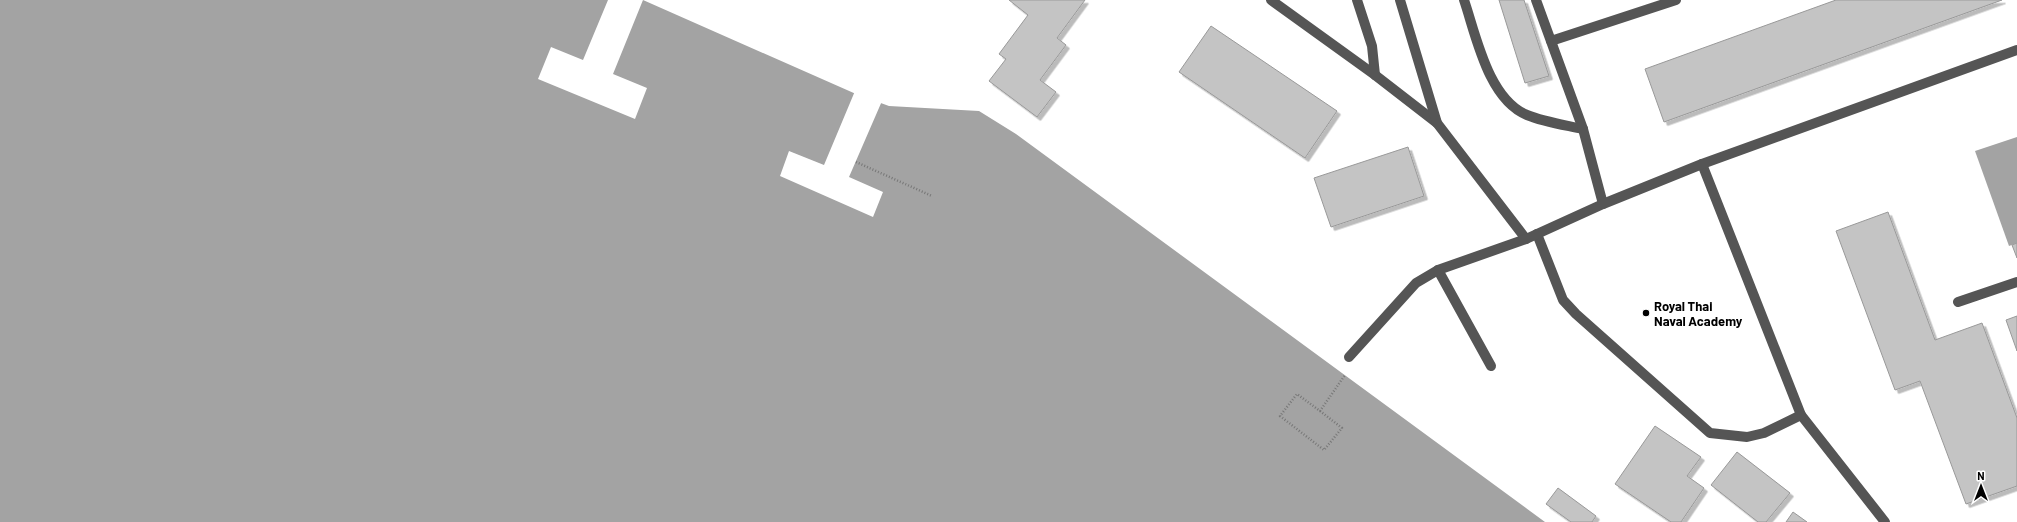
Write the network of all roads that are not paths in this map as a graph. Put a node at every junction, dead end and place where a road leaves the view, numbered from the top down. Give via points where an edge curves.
1 (1271, 0) edge
2 (1357, 0) edge
3 (1400, 0) edge
4 (1464, 0) edge
5 (1536, 0) edge
6 (1676, 0) edge
7 (1551, 41) junction
8 (2017, 50) edge
9 (1376, 75) junction
10 (1437, 123) junction
11 (1583, 129) junction
12 (1702, 164) junction
13 (1603, 204) junction
14 (1536, 234) junction
15 (1526, 239) junction
16 (1438, 270) junction
17 (2017, 282) edge
18 (1958, 302) dead end
19 (1349, 357) dead end
20 (1490, 366) dead end
21 (1801, 415) junction
22 (1886, 522) edge

1 - 9 lane
2 - 9 lane via 1372,46
3 - 10 lane
4 - 11 lane via 1489,74 1509,103 1526,115
5 - 7 lane
6 - 7 lane
7 - 11 lane
8 - 12 lane
9 - 10 lane
10 - 15 lane
11 - 13 lane
12 - 13 lane
12 - 21 lane
13 - 14 lane
14 - 15 lane
14 - 21 lane via 1563,300 1710,433 1747,436 1764,433
15 - 16 lane
16 - 19 lane via 1416,283
16 - 20 lane
17 - 18 lane
21 - 22 lane

